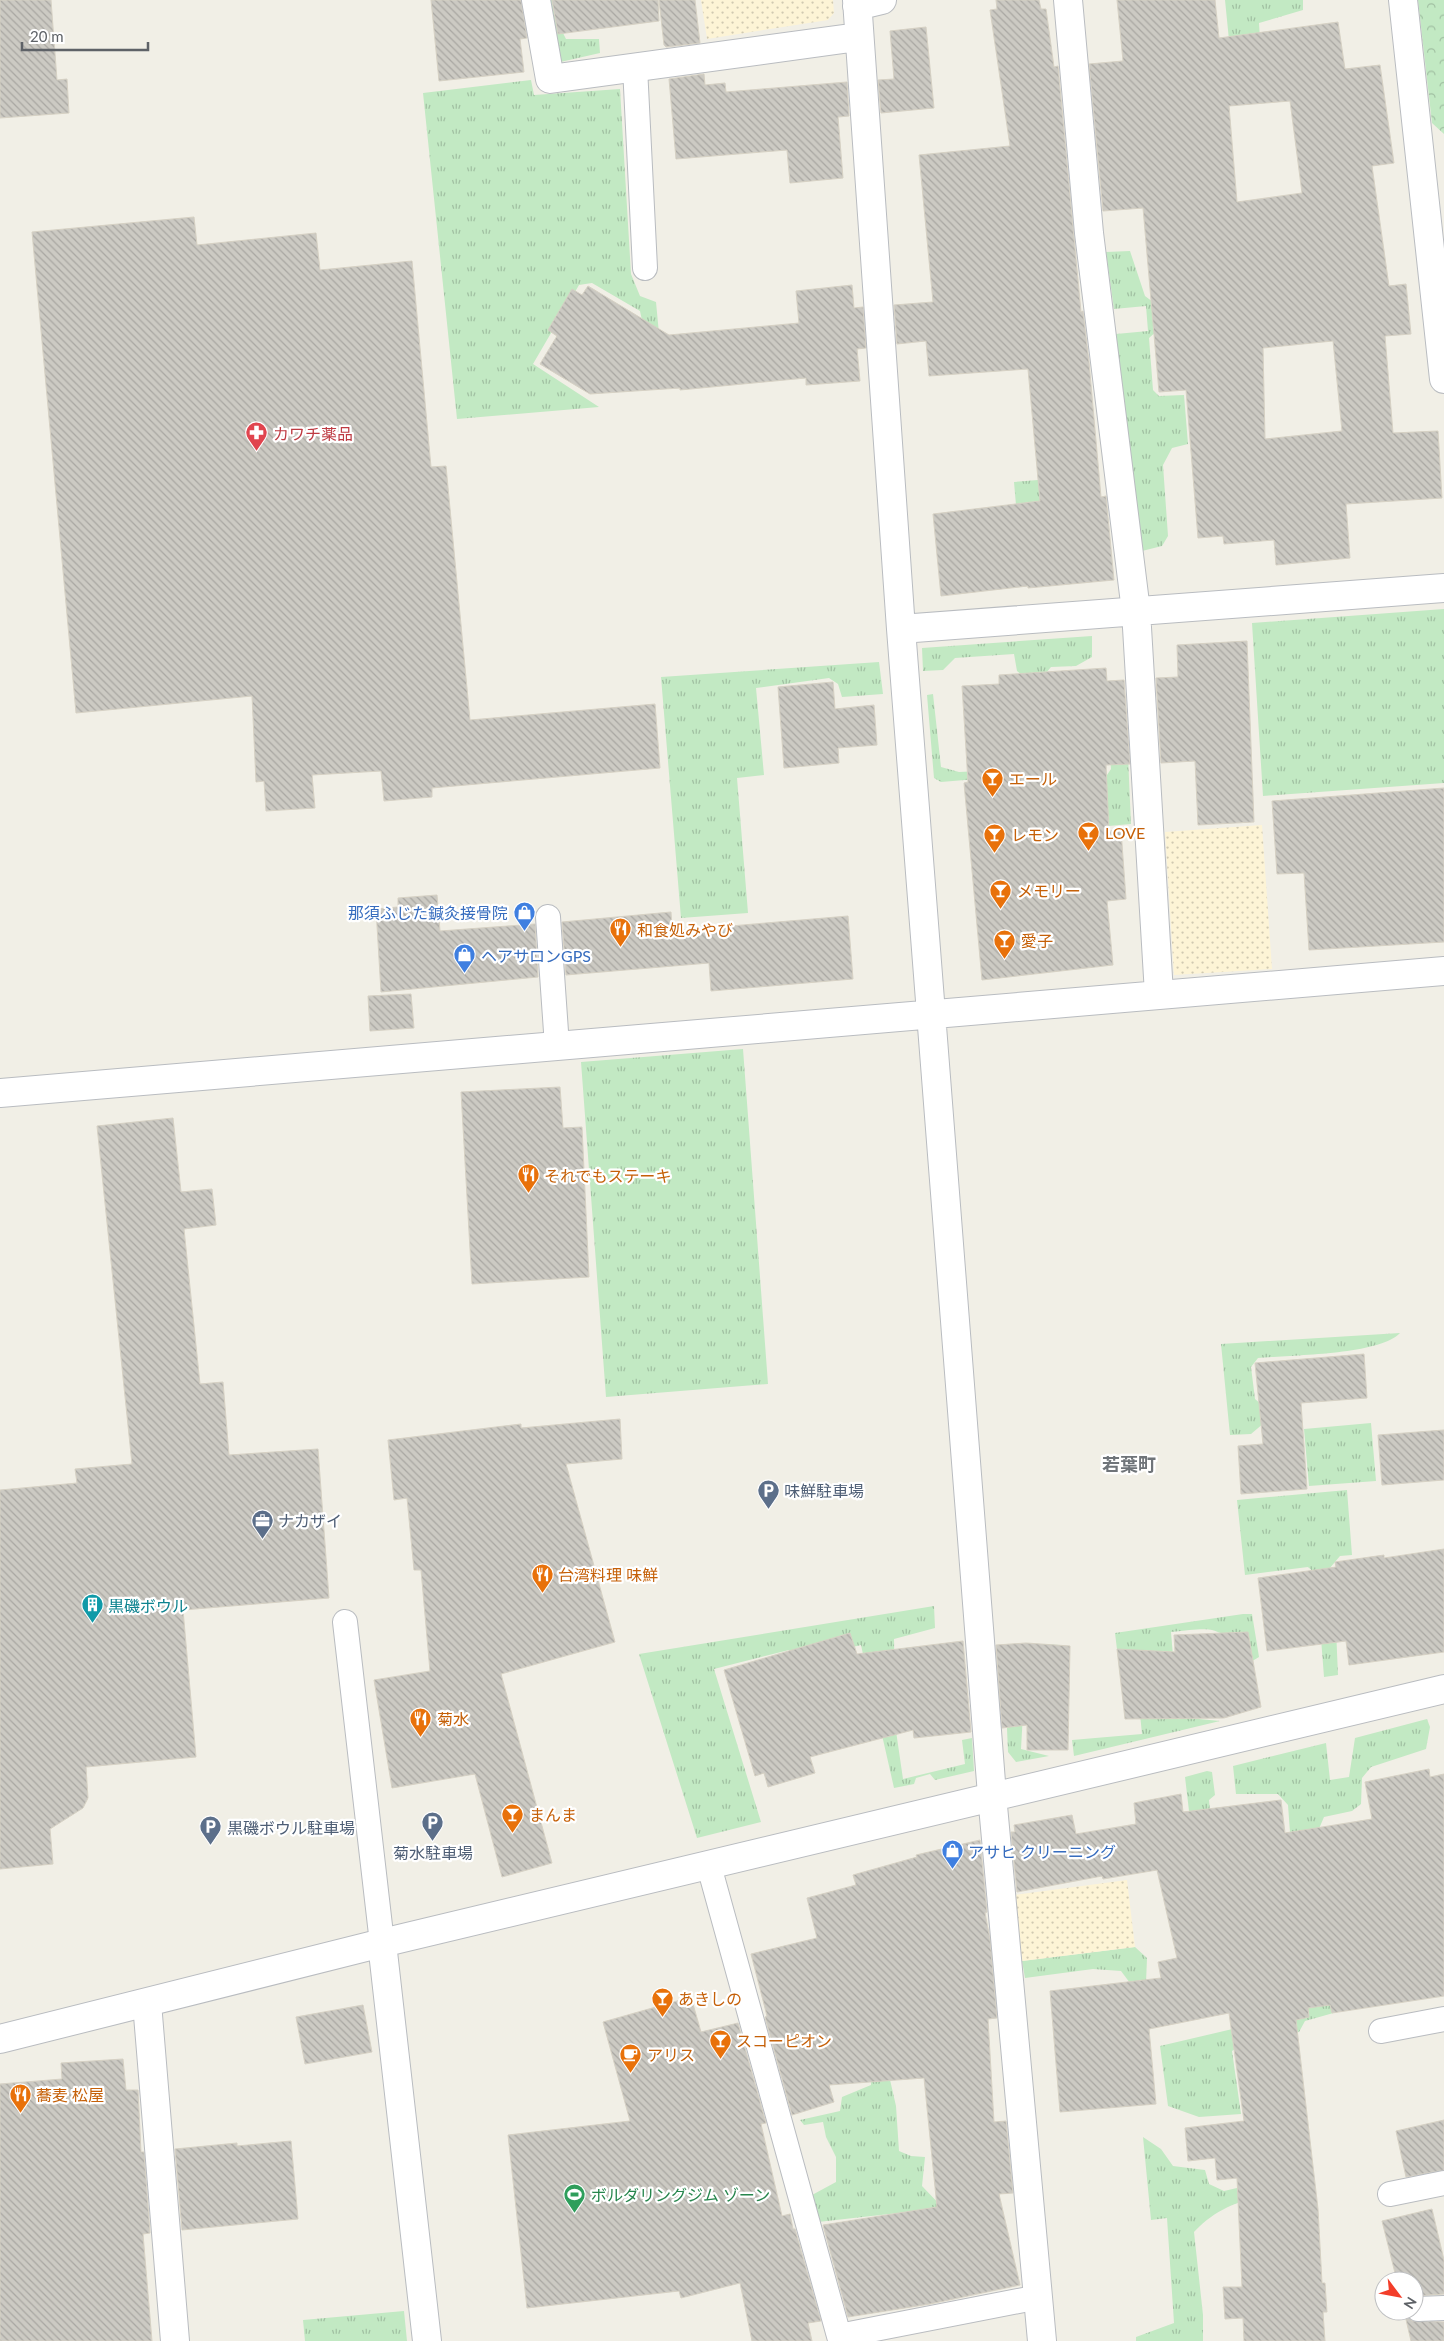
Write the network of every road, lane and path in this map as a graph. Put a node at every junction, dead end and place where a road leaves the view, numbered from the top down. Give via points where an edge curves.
1 (536, 0) edge
2 (1068, 0) edge
3 (1404, 0) edge
4 (866, 2) edge
5 (858, 37) junction
6 (636, 67) junction
7 (645, 268) dead end
8 (1441, 324) edge
9 (1444, 379) edge
10 (1444, 588) edge
11 (1136, 611) junction
12 (901, 629) junction
13 (548, 917) dead end
14 (1444, 971) edge
15 (1158, 994) junction
16 (932, 1014) junction
17 (557, 1046) junction
18 (0, 1093) edge
19 (345, 1622) dead end
20 (1444, 1689) edge
21 (992, 1796) junction
22 (709, 1866) junction
23 (382, 1943) junction
24 (147, 2004) junction
25 (1444, 2018) edge
26 (1381, 2031) dead end
27 (0, 2039) edge
28 (1444, 2183) edge
29 (1390, 2194) dead end
30 (1039, 2297) junction
31 (1444, 2308) edge
32 (1424, 2309) edge
33 (175, 2341) edge
34 (427, 2341) edge
35 (1042, 2341) edge

1 - 6 street via 550,79
2 - 11 street via 1089,233
3 - 8 street
4 - 5 street
5 - 6 street
5 - 12 street
6 - 7 lane
8 - 9 street
10 - 11 street
11 - 12 street
11 - 15 street
12 - 16 street
13 - 17 lane
14 - 15 street
15 - 16 street
16 - 17 street
16 - 21 street
17 - 18 street
19 - 23 lane
20 - 21 street
21 - 22 street
21 - 30 street
22 - 23 street
22 - 30 lane via 839,2336
23 - 24 street
23 - 34 street
24 - 27 street
24 - 33 street
25 - 26 lane
28 - 29 lane
30 - 35 street
31 - 32 lane

